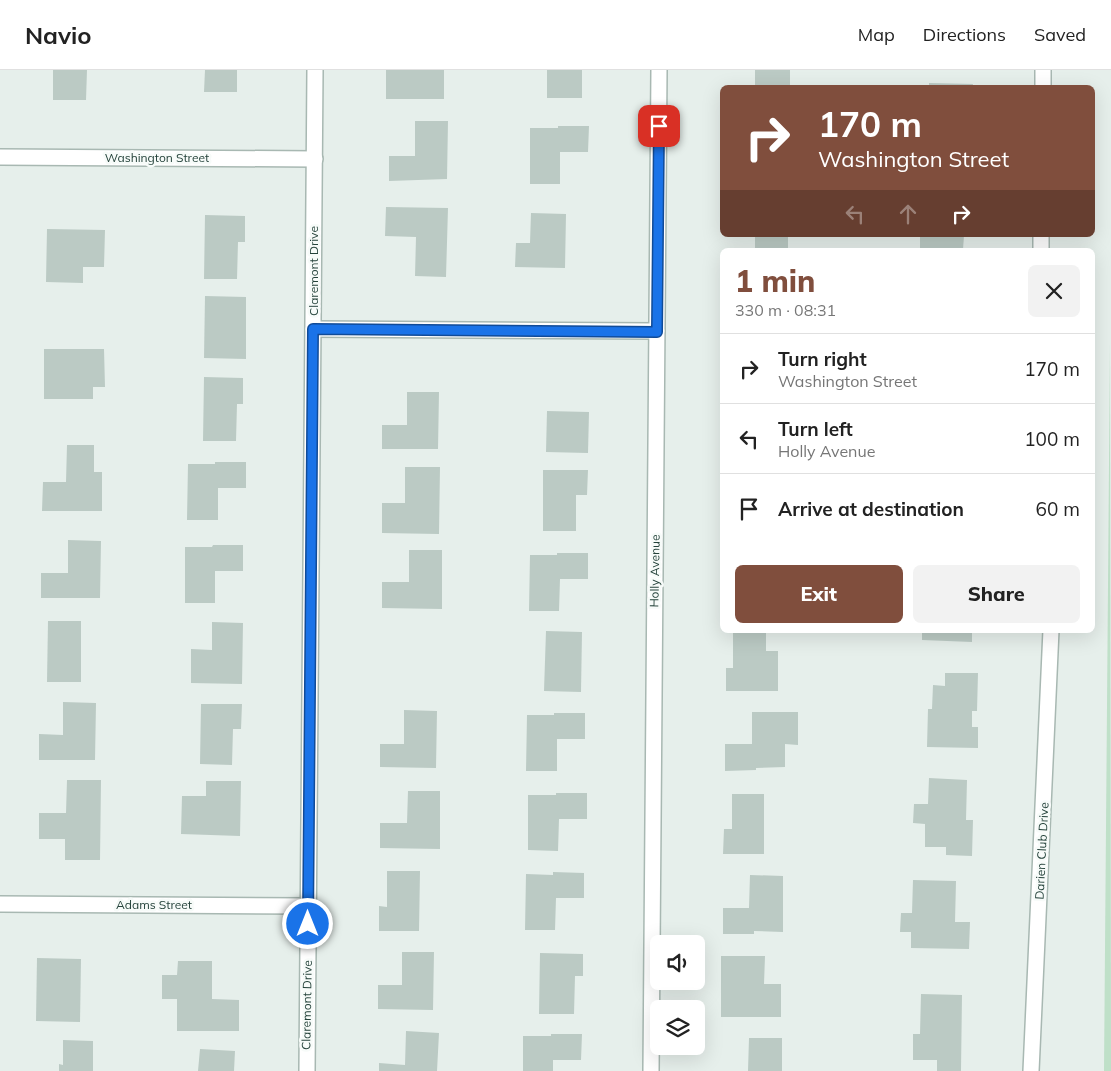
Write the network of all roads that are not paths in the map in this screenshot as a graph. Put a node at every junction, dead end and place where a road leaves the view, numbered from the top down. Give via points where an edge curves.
1 (315, 70) edge
2 (660, 70) edge
3 (1043, 70) edge
4 (1043, 85) edge
5 (0, 157) edge
6 (314, 159) junction
7 (313, 329) junction
8 (657, 332) junction
9 (1051, 633) edge
10 (0, 904) edge
11 (308, 906) junction
12 (307, 1071) edge
13 (651, 1071) edge
14 (1032, 1071) edge

1 - 6 street, Claremont Drive
2 - 8 street, Holly Avenue
3 - 4 street
5 - 6 street, Washington Street
6 - 7 street, Claremont Drive
7 - 8 street
7 - 11 street, Claremont Drive
8 - 13 street, Holly Avenue
9 - 14 street, Darien Club Drive
10 - 11 street, Adams Street
11 - 12 street, Claremont Drive

